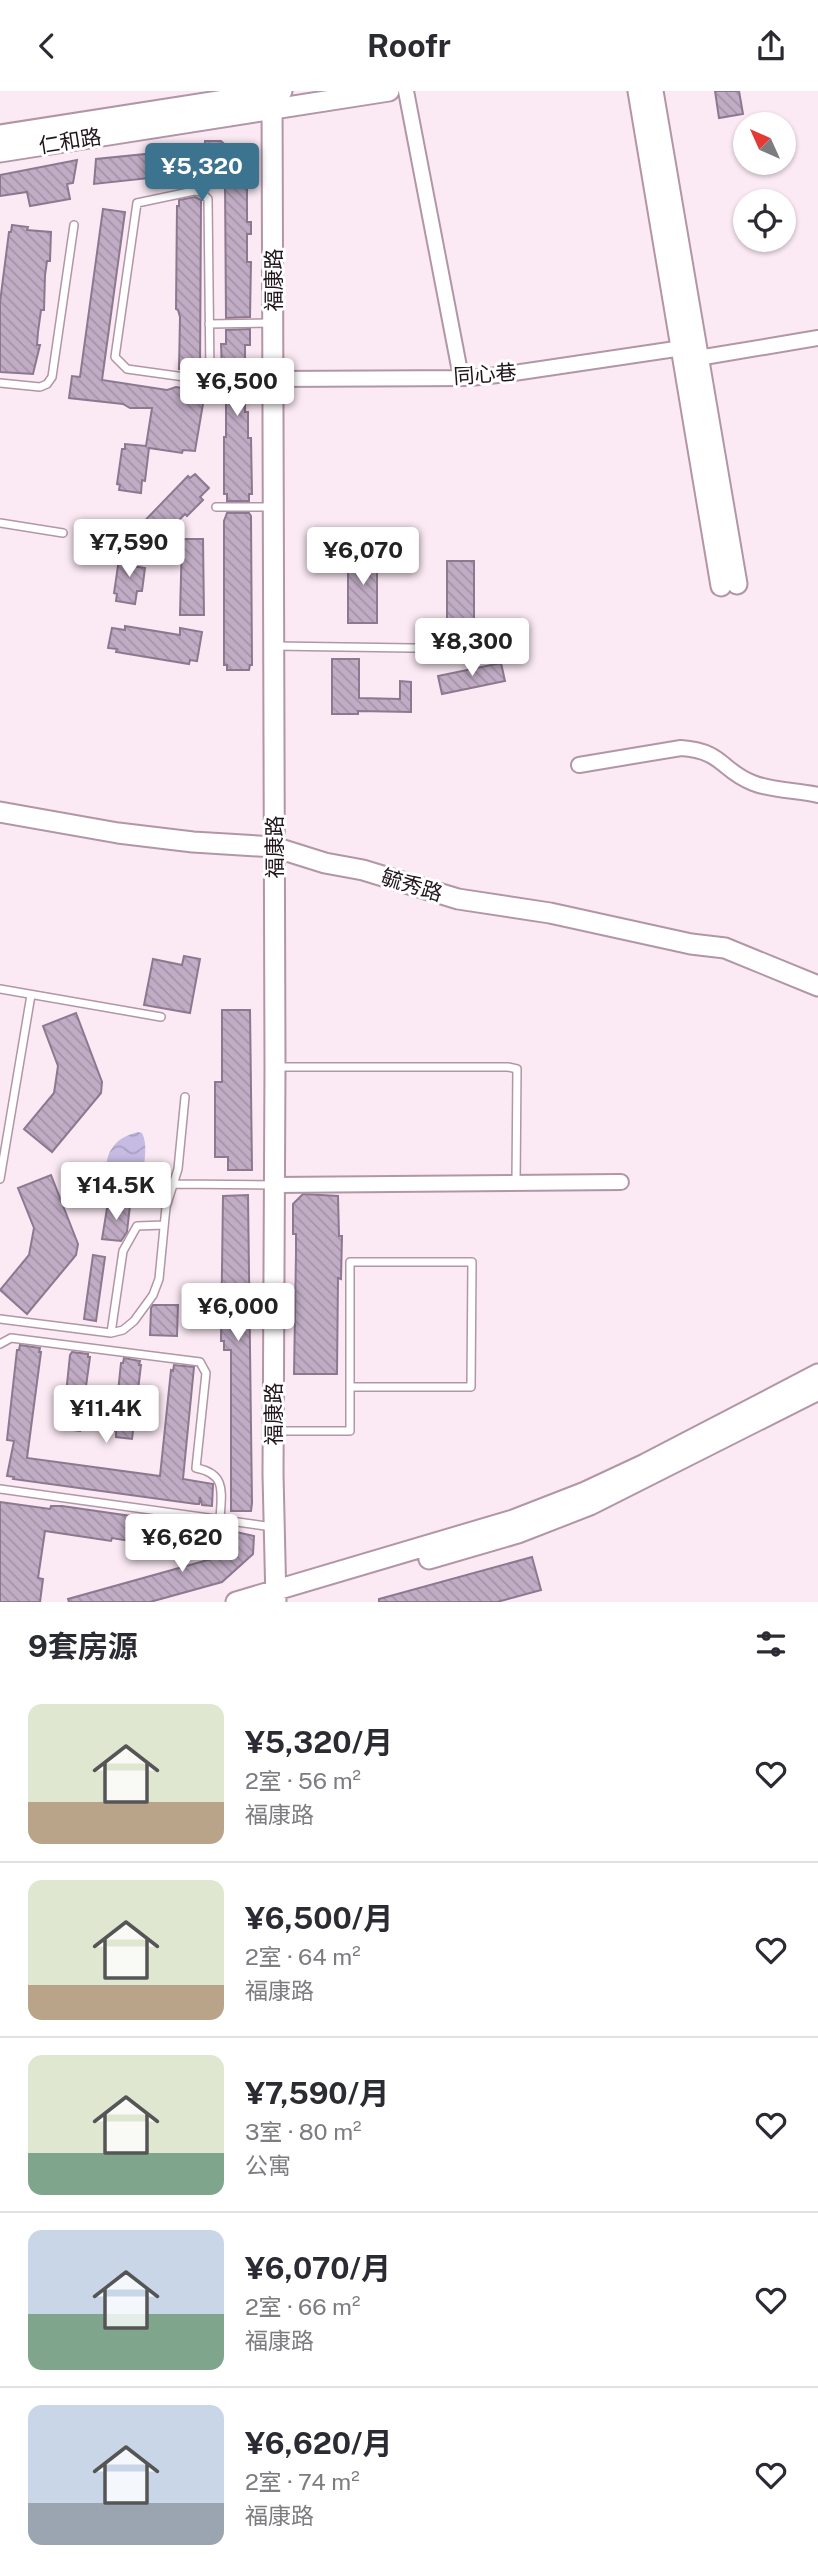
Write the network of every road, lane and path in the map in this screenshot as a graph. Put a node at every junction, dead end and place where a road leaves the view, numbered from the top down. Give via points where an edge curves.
1 (389, 91) edge
2 (406, 91) edge
3 (638, 91) edge
4 (653, 91) edge
5 (274, 96) edge
6 (0, 135) edge
7 (0, 152) edge
8 (74, 225) dead end
9 (273, 323) junction
10 (209, 324) junction
11 (818, 338) edge
12 (691, 351) junction
13 (461, 377) junction
14 (273, 379) junction
15 (0, 383) edge
16 (216, 507) dead end
17 (273, 507) junction
18 (0, 523) edge
19 (63, 533) dead end
20 (729, 585) dead end
21 (274, 646) junction
22 (481, 649) dead end
23 (579, 765) dead end
24 (818, 795) edge
25 (0, 812) edge
26 (274, 848) junction
27 (818, 986) edge
28 (0, 989) edge
29 (31, 995) junction
30 (162, 1017) dead end
31 (275, 1067) junction
32 (185, 1097) dead end
33 (0, 1179) edge
34 (621, 1182) dead end
35 (516, 1183) junction
36 (173, 1184) junction
37 (275, 1185) junction
38 (164, 1225) junction
39 (0, 1319) edge
40 (111, 1333) junction
41 (0, 1344) edge
42 (818, 1374) edge
43 (350, 1387) junction
44 (818, 1389) edge
45 (273, 1431) junction
46 (0, 1489) edge
47 (220, 1520) junction
48 (274, 1527) junction
49 (278, 1598) edge
50 (236, 1602) edge

1 - 5 street, 仁和路
2 - 13 street
3 - 12 street
4 - 12 street
5 - 6 street, 仁和路
5 - 7 street, 仁和路
5 - 9 street, 福康路
8 - 15 lane via 52,377 40,387
9 - 10 lane
9 - 14 street, 福康路
10 - 10 lane via 208,199 194,191 137,202 115,357 119,364 199,379 210,375
11 - 12 street, 同心巷
12 - 13 street, 同心巷
12 - 20 street
13 - 14 street, 同心巷
14 - 17 street, 福康路
16 - 17 lane
17 - 21 street, 福康路
18 - 19 lane
21 - 22 lane
21 - 26 street, 福康路
23 - 24 street via 696,749 717,757 756,785
25 - 26 street, 毓秀路 via 118,833
26 - 27 street, 毓秀路 via 458,899 725,948
26 - 31 street, 福康路
28 - 29 lane
29 - 30 lane
29 - 33 lane
31 - 35 lane via 517,1069
31 - 37 street, 福康路
32 - 36 lane
34 - 35 street
35 - 37 street
36 - 37 lane
36 - 38 lane
37 - 45 street, 福康路
38 - 40 lane via 153,1295 129,1326
38 - 40 lane via 137,1226 123,1251
39 - 40 lane
41 - 47 lane via 11,1338 200,1362 206,1374 196,1468 220,1481
42 - 49 street via 585,1492
43 - 43 lane via 471,1387 472,1262 350,1262
43 - 45 lane via 350,1431
44 - 49 street via 651,1476 518,1533
45 - 48 street, 福康路
46 - 47 lane
47 - 48 lane
48 - 49 street, 福康路
49 - 50 street

